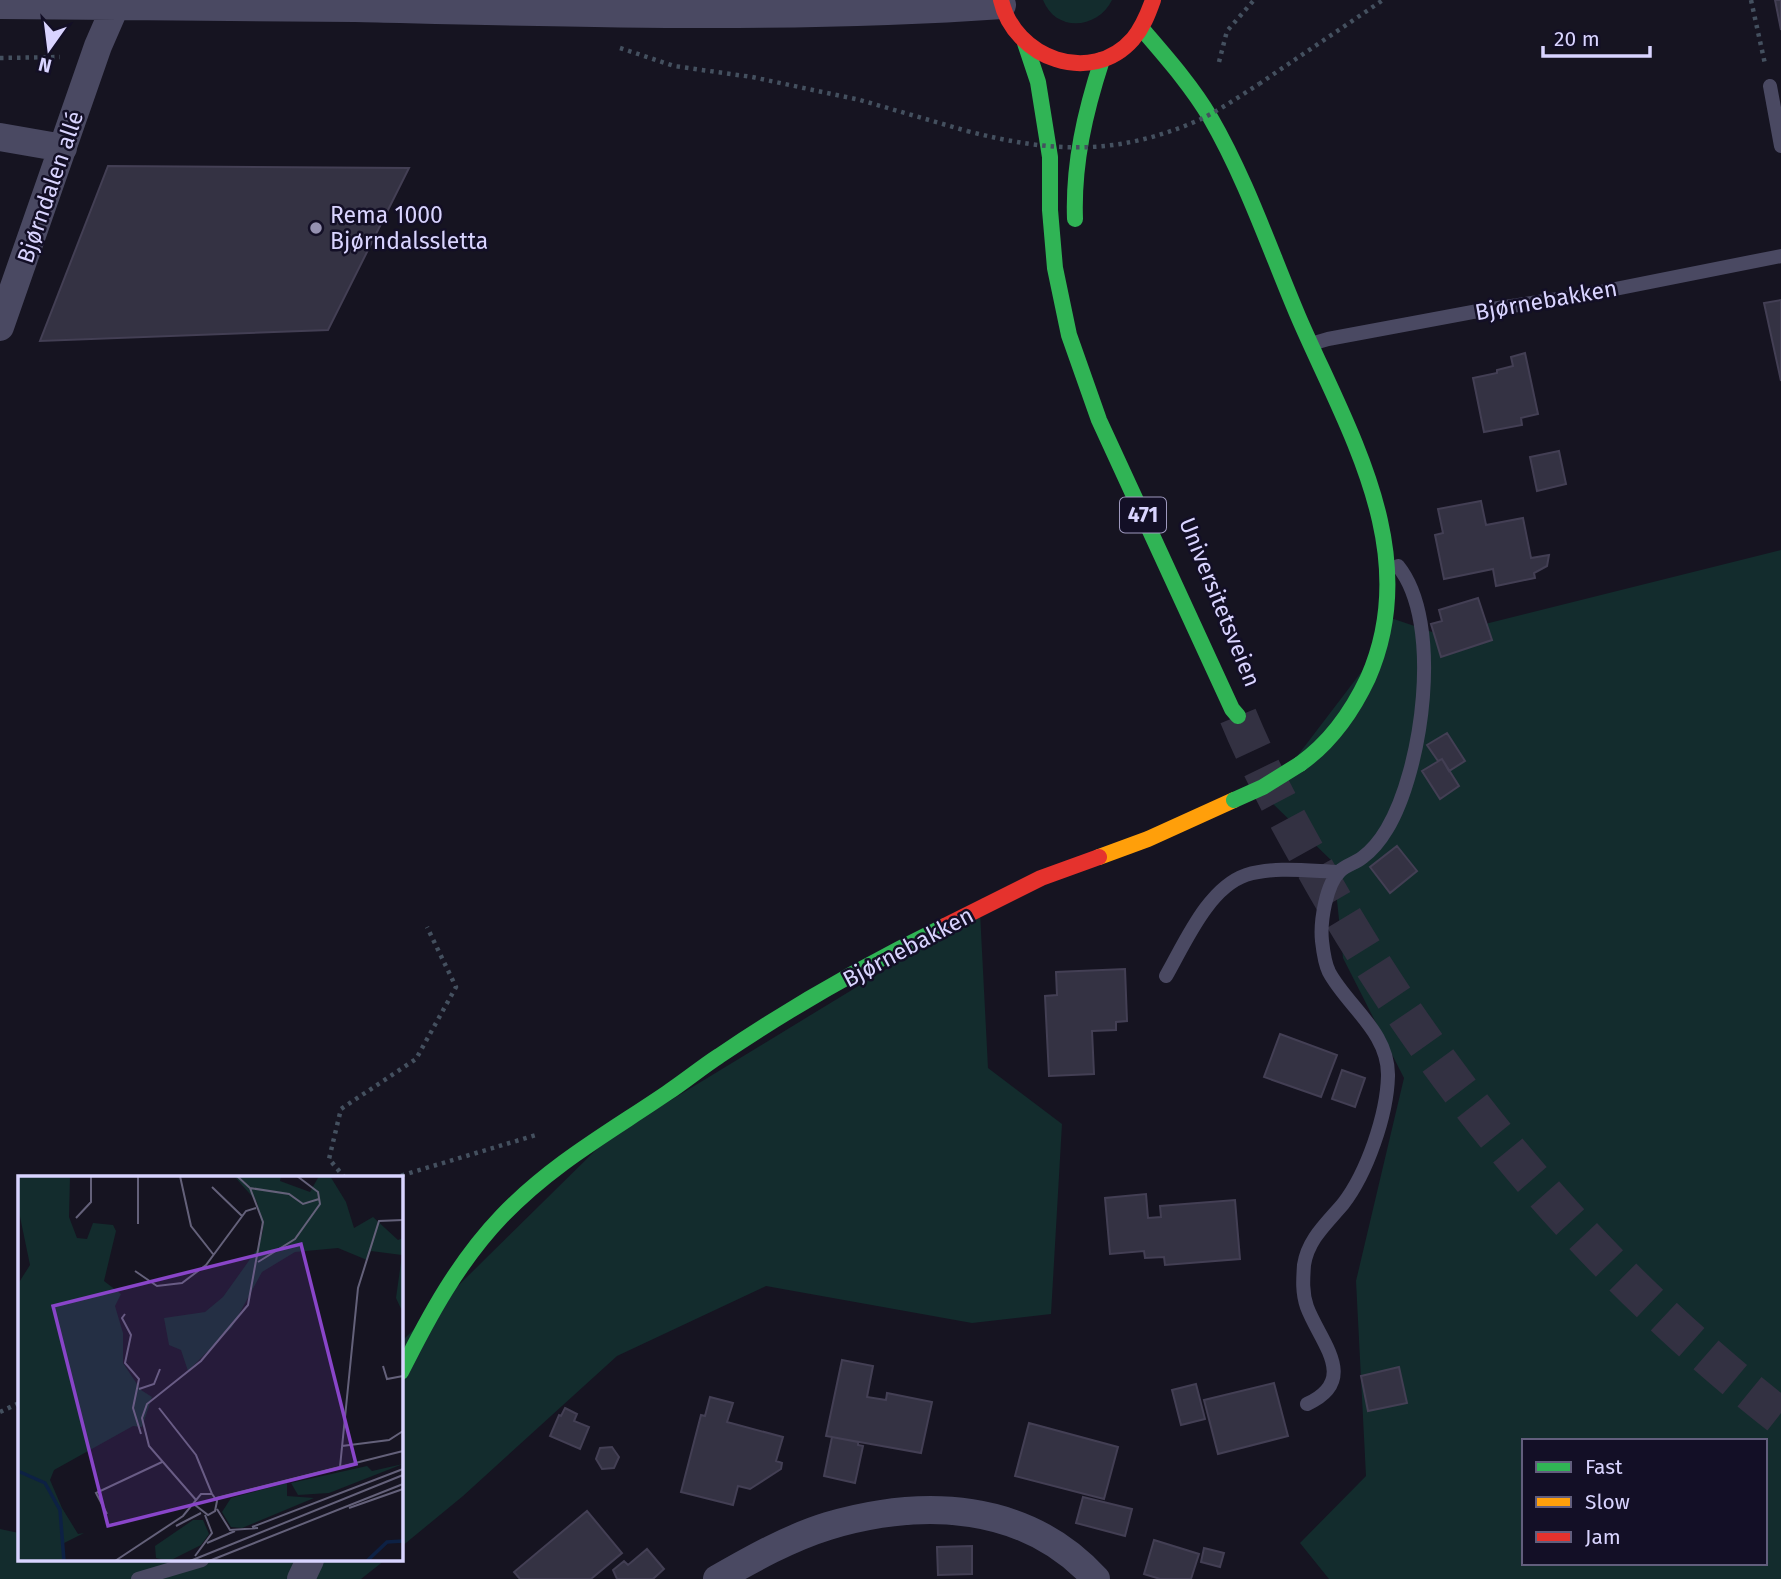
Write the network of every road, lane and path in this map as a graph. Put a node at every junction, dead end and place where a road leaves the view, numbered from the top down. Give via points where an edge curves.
1 (1153, 0) edge
2 (1254, 0) edge
3 (1383, 0) edge
4 (1751, 0) edge
5 (1002, 3) edge
6 (0, 5) edge
7 (115, 7) junction
8 (1142, 29) junction
9 (1025, 43) junction
10 (617, 47) dead end
11 (60, 57) dead end
12 (0, 58) edge
13 (1102, 60) junction
14 (1218, 71) dead end
15 (1770, 86) joint
16 (0, 137) edge
17 (1781, 146) edge
18 (63, 148) junction
19 (1077, 237) dead end
20 (1781, 256) edge
21 (0, 327) edge
22 (1311, 344) junction
23 (1160, 514) dead end
24 (1387, 551) junction
25 (1339, 872) junction
26 (427, 927) dead end
27 (1166, 976) dead end
28 (581, 1148) junction
29 (343, 1176) edge
30 (399, 1176) edge
31 (402, 1370) edge
32 (18, 1403) edge
33 (1307, 1404) dead end
34 (0, 1412) edge
35 (195, 1562) edge
36 (309, 1562) edge
37 (138, 1579) edge
38 (301, 1579) edge
39 (717, 1579) edge
40 (1096, 1579) edge

1 - 8 street, 471
2 - 14 path via 1227,31
3 - 10 path, bridge via 1200,119 1111,145 1044,147 1013,142 860,100 674,66
4 - 15 path
5 - 7 street via 889,13 738,14
5 - 9 street, 471 via 1011,26
6 - 7 street
7 - 18 street, Bjørndalen allé
8 - 13 street, 471 via 1117,53
8 - 22 street, Bjørnebakken via 1209,116
9 - 13 street, 471 via 1061,62
9 - 23 street, Universitetsveien / 471 via 1038,82 1050,157 1055,268 1069,335 1099,420 1238,716
11 - 12 path
13 - 19 street via 1077,162
15 - 17 lane
16 - 18 street
18 - 21 street, Bjørndalen allé
20 - 22 lane, Bjørnebakken
22 - 24 street, Bjørnebakken via 1367,473
24 - 25 lane, Bjørnebakken via 1414,595 1422,630 1425,667 1414,757 1403,797 1386,831 1363,857
24 - 28 street, Bjørnebakken, bridge via 1389,592 1371,675 1348,715 1310,758 1263,787 1148,839 1041,878 877,959 720,1055
25 - 27 lane via 1277,870 1230,882 1211,900
25 - 33 lane via 1325,899 1321,940 1329,971 1381,1044 1388,1074 1384,1104 1362,1173 1306,1252 1302,1284 1307,1306 1333,1358 1334,1380 1320,1398
26 - 29 path via 456,986 416,1059 341,1109 329,1159
28 - 30 path via 534,1134
28 - 31 street, Bjørnebakken via 501,1217 466,1258 435,1305
32 - 34 path
35 - 37 lane
36 - 38 street
39 - 40 street via 826,1527 918,1509 1000,1518 1044,1536 1079,1560

